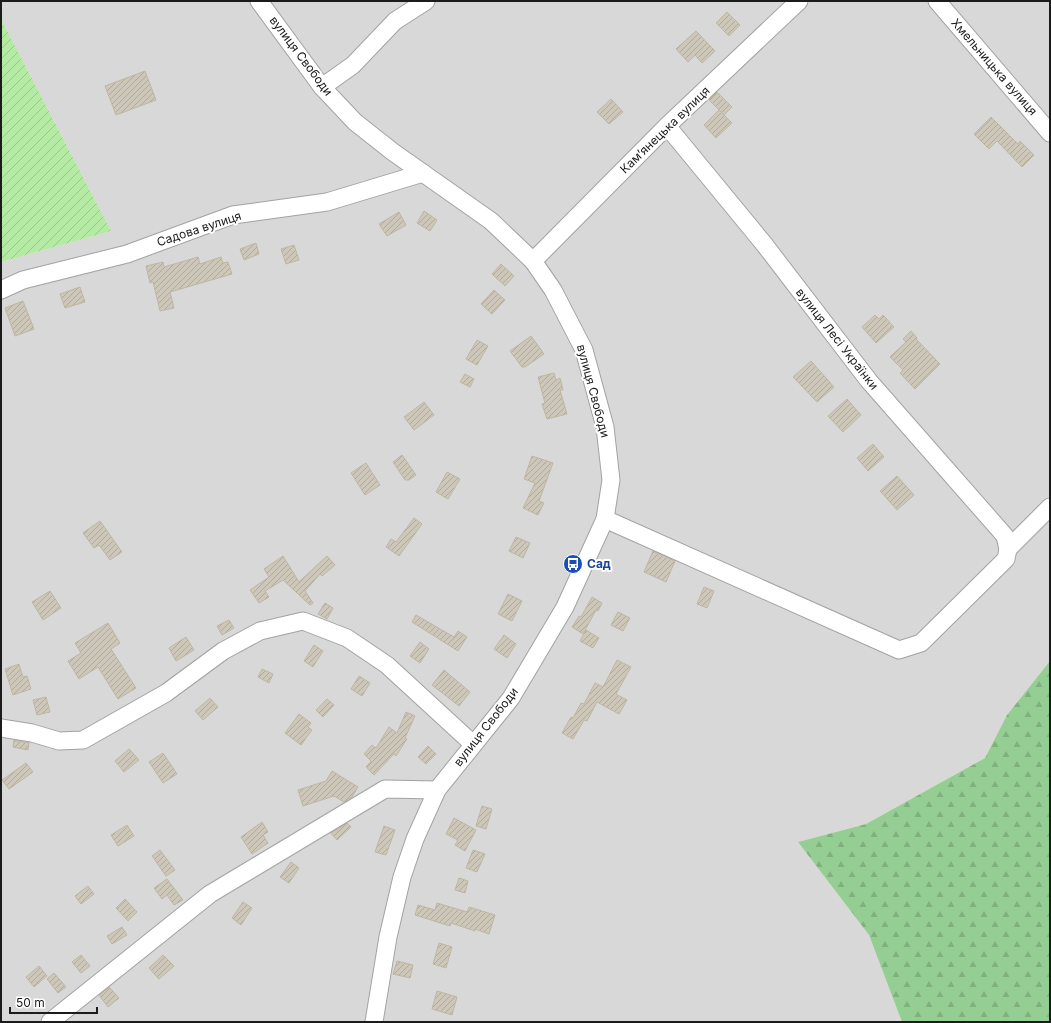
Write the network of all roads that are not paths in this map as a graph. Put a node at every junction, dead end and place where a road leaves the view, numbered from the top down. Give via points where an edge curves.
1 (259, 1) edge
2 (426, 1) edge
3 (799, 1) edge
4 (937, 1) edge
5 (322, 87) junction
6 (667, 126) junction
7 (1050, 133) edge
8 (423, 172) junction
9 (533, 261) junction
10 (1, 290) edge
11 (1050, 507) edge
12 (605, 519) junction
13 (1008, 549) junction
14 (1, 728) edge
15 (473, 744) junction
16 (436, 790) junction
17 (50, 1022) edge
18 (374, 1022) edge

1 - 5 street, вулиця Свободи
2 - 5 street via 395,21 353,65
3 - 6 street, Камʼянецька вулиця
4 - 7 street, Хмельницька вулиця
5 - 8 street, вулиця Свободи via 355,122
6 - 9 street, Камʼянецька вулиця
6 - 13 street, вулиця Лесі Українки via 764,244 869,381 1005,536
8 - 9 street, вулиця Свободи via 491,221
8 - 10 street, Садова вулиця via 327,202 233,215 127,254 23,280
9 - 12 street, вулиця Свободи via 553,290 584,350 605,427 611,480
11 - 13 street
12 - 13 street via 899,650 921,643 1006,559
12 - 15 street, вулиця Свободи via 565,607 511,698
14 - 15 street via 59,741 83,740 166,693 223,651 260,631 303,621 347,638 387,665
15 - 16 street, вулиця Свободи
16 - 17 street via 385,789 210,894
16 - 18 street, вулиця Свободи via 402,876 388,936

